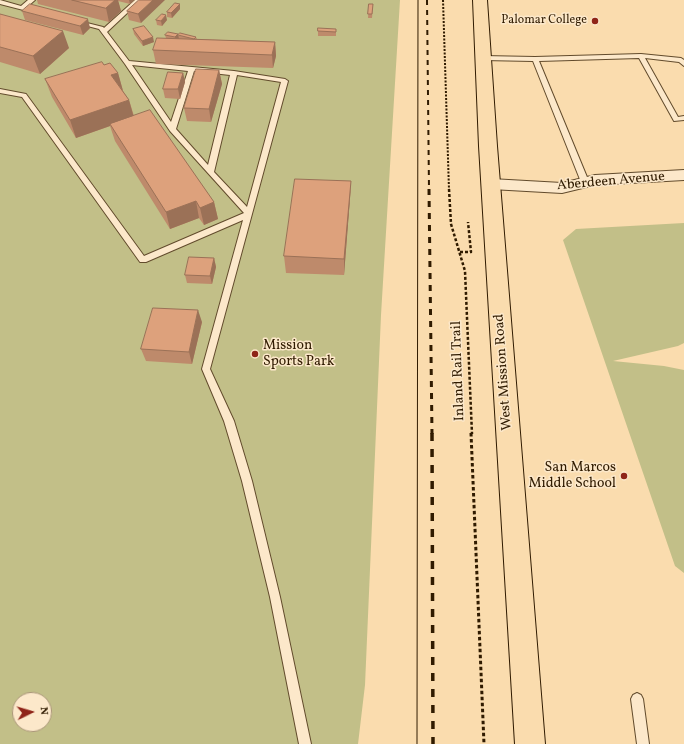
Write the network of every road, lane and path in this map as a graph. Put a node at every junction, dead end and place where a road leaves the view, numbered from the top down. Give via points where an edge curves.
1 (32, 0) edge
2 (138, 0) edge
3 (443, 0) edge
4 (480, 0) edge
5 (0, 2) edge
6 (11, 2) edge
7 (22, 8) junction
8 (43, 13) edge
9 (72, 21) edge
10 (104, 32) junction
11 (641, 56) junction
12 (483, 58) junction
13 (535, 60) junction
14 (127, 63) junction
15 (684, 64) edge
16 (192, 68) junction
17 (234, 73) junction
18 (0, 91) edge
19 (684, 118) edge
20 (172, 129) junction
21 (210, 172) junction
22 (684, 175) edge
23 (585, 182) junction
24 (491, 184) junction
25 (249, 214) junction
26 (468, 222) dead end
27 (460, 252) junction
28 (638, 700) dead end
29 (305, 744) edge
30 (484, 744) edge
31 (530, 744) edge
32 (643, 744) edge

1 - 7 lane
2 - 10 lane
3 - 27 path, Inland Rail Trail via 450,217
4 - 12 main road, West Mission Road
5 - 6 lane
6 - 7 lane
7 - 8 lane
9 - 10 lane via 101,28
10 - 14 lane
11 - 13 lane
11 - 15 lane via 681,60
11 - 19 lane via 676,119
12 - 13 lane
12 - 24 main road, West Mission Road
13 - 23 lane
14 - 16 lane
14 - 20 lane
16 - 17 lane
16 - 20 lane
17 - 21 lane
17 - 25 lane via 285,81
18 - 25 lane via 24,96 143,260
20 - 21 lane
21 - 25 lane
22 - 23 street, Aberdeen Avenue
23 - 24 street, Aberdeen Avenue via 562,188
24 - 31 main road, West Mission Road
25 - 29 lane via 206,369 229,421 247,481 275,597
26 - 27 path via 471,252
27 - 30 path, Inland Rail Trail via 465,278
28 - 32 lane

